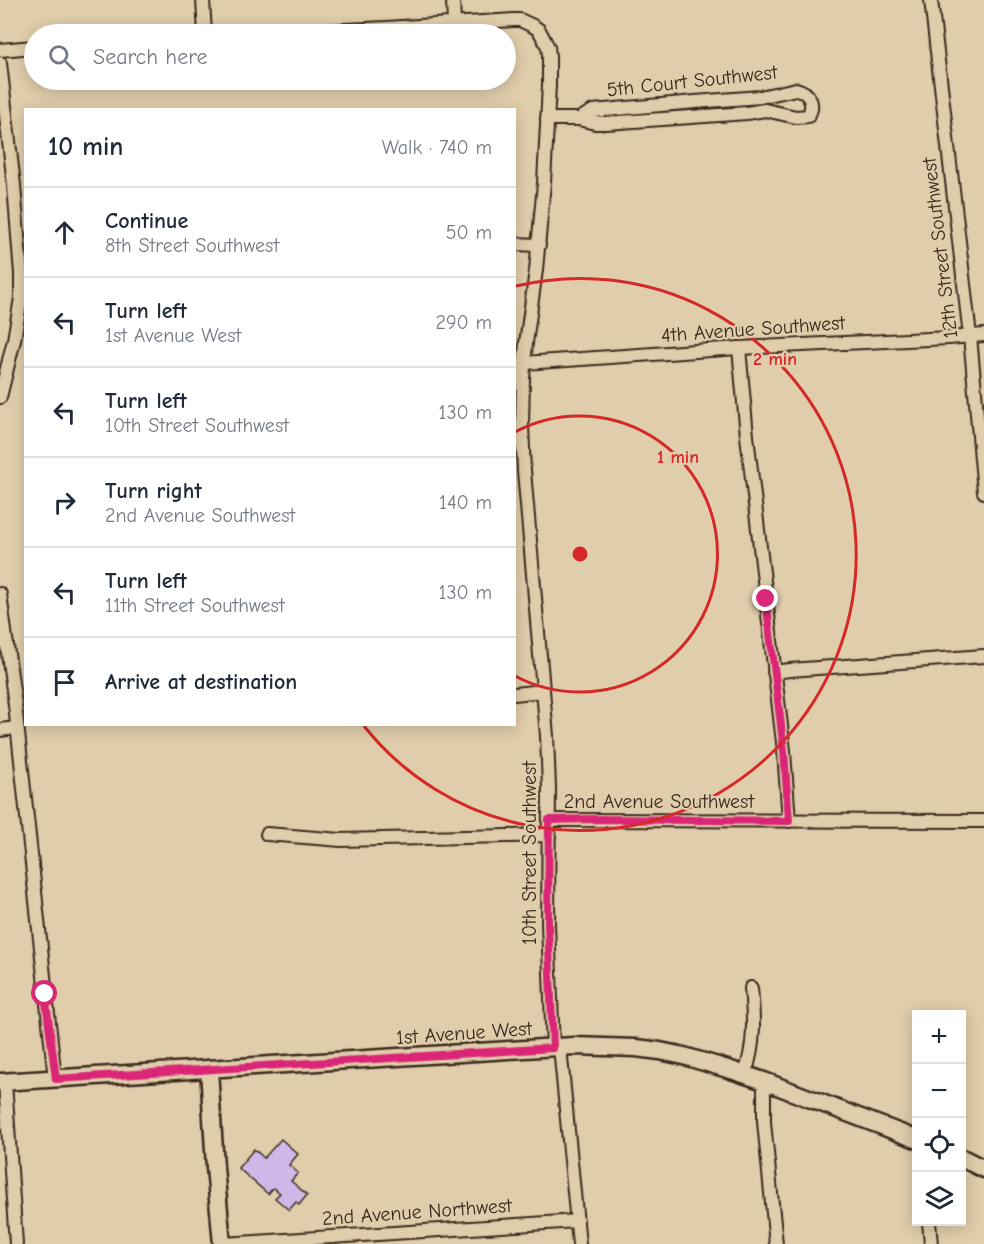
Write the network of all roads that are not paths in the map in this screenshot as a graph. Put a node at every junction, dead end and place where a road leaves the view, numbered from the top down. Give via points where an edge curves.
1 (203, 0) edge
2 (453, 0) edge
3 (931, 0) edge
4 (205, 24) edge
5 (454, 24) joint
6 (24, 48) edge
7 (0, 50) edge
8 (0, 63) edge
9 (547, 119) junction
10 (579, 119) junction
11 (516, 244) edge
12 (539, 245) junction
13 (23, 274) edge
14 (984, 335) edge
15 (970, 336) junction
16 (739, 348) junction
17 (524, 363) junction
18 (0, 397) edge
19 (519, 471) edge
20 (984, 492) edge
21 (0, 594) edge
22 (984, 656) edge
23 (774, 672) junction
24 (543, 691) junction
25 (516, 694) edge
26 (16, 728) junction
27 (0, 730) edge
28 (549, 820) junction
29 (789, 821) junction
30 (984, 821) edge
31 (267, 834) dead end
32 (549, 836) junction
33 (751, 988) dead end
34 (556, 1048) junction
35 (209, 1070) junction
36 (745, 1074) junction
37 (56, 1079) junction
38 (764, 1081) junction
39 (2, 1082) edge
40 (912, 1137) edge
41 (966, 1160) edge
42 (984, 1169) edge
43 (577, 1221) junction
44 (929, 1226) edge
45 (16, 1244) edge
46 (223, 1244) edge
47 (579, 1244) edge
48 (776, 1244) edge
49 (931, 1244) edge

1 - 4 street
2 - 5 street
3 - 15 street, 12th Street Southwest
5 - 9 street, 10th Street Southwest via 520,20 539,30 548,49
6 - 7 street
8 - 13 street
9 - 10 street, 5th Court Southwest
9 - 12 street, 10th Street Southwest
10 - 10 street, 5th Court Southwest via 606,123 765,110 800,118 808,116 812,106 808,96 796,89 760,97 593,111
11 - 12 street
12 - 17 street, 10th Street Southwest
13 - 18 street via 14,340
14 - 15 street, 4th Avenue Southwest
15 - 16 street, 4th Avenue Southwest
15 - 20 street, 12th Street Southwest
16 - 17 street, 4th Avenue Southwest
16 - 23 street
17 - 19 street, 10th Street Southwest
19 - 24 street, 10th Street Southwest
21 - 26 street
22 - 23 street
23 - 29 street
24 - 25 street
24 - 28 street, 10th Street Southwest
26 - 27 street
26 - 37 street
28 - 29 street, 2nd Avenue Southwest
28 - 32 street, 10th Street Southwest
29 - 30 street, 2nd Avenue Southwest
31 - 32 street, 2nd Avenue Southwest via 340,840
32 - 34 street, 10th Street Southwest via 548,924
33 - 36 street via 753,1045
34 - 35 street, 1st Avenue West
34 - 36 street, 1st Avenue West via 616,1046 660,1051
34 - 43 street, 10th Street Southwest
35 - 37 street, 1st Avenue West
35 - 46 street
36 - 38 street, 1st Avenue West
37 - 39 street, 1st Avenue West
38 - 40 street, 1st Avenue West
38 - 48 street
39 - 45 street
41 - 42 street
43 - 46 street, 2nd Avenue Northwest
43 - 47 street, 10th Street Southwest
44 - 49 street

